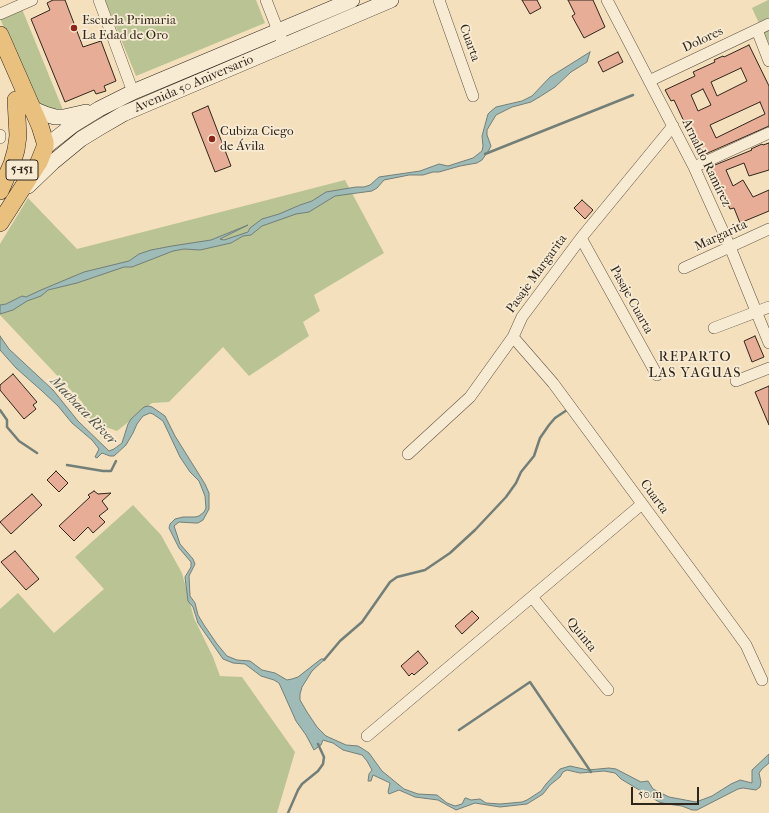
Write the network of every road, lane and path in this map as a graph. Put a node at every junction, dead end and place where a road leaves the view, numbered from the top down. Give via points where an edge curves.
1 (32, 0) edge
2 (99, 0) edge
3 (266, 0) edge
4 (352, 0) edge
5 (391, 0) edge
6 (439, 0) edge
7 (607, 0) edge
8 (0, 14) edge
9 (769, 24) edge
10 (757, 30) junction
11 (279, 31) junction
12 (0, 35) edge
13 (284, 46) junction
14 (207, 61) junction
15 (769, 61) edge
16 (0, 63) edge
17 (213, 76) junction
18 (649, 81) junction
19 (132, 92) junction
20 (473, 96) dead end
21 (16, 100) junction
22 (33, 109) junction
23 (99, 109) junction
24 (673, 126) junction
25 (769, 133) edge
26 (0, 134) edge
27 (0, 138) edge
28 (45, 147) junction
29 (68, 150) junction
30 (694, 168) junction
31 (0, 190) edge
32 (0, 195) edge
33 (17, 198) junction
34 (0, 223) edge
35 (769, 229) edge
36 (581, 238) junction
37 (730, 247) junction
38 (684, 268) dead end
39 (769, 307) edge
40 (757, 312) junction
41 (714, 328) dead end
42 (513, 337) junction
43 (769, 344) edge
44 (769, 368) edge
45 (657, 375) dead end
46 (736, 381) dead end
47 (408, 454) dead end
48 (642, 504) junction
49 (532, 597) junction
50 (762, 680) dead end
51 (608, 690) dead end
52 (367, 736) dead end

1 - 8 street
2 - 19 street
3 - 11 street
4 - 11 main road, Avenida 50 Aniversario
5 - 13 main road, Avenida 50 Aniversario
6 - 20 street, Cuarta
7 - 18 street, Arnaldo Ramírez
9 - 10 street, Dolores
10 - 15 street
10 - 18 street, Dolores
11 - 13 street
11 - 14 main road, Avenida 50 Aniversario
12 - 22 main road, 5-151
13 - 17 main road, Avenida 50 Aniversario
14 - 17 main road
14 - 19 main road, Avenida 50 Aniversario
16 - 21 main road, 5-151
17 - 29 main road, Avenida 50 Aniversario via 123,114
18 - 24 street, Arnaldo Ramírez
19 - 23 main road, Avenida 50 Aniversario
21 - 28 main road, 5-151 via 35,138
21 - 31 main road, 5-151 via 16,150
22 - 23 main road via 64,117
22 - 28 main road, 5-151 via 44,136
23 - 28 main road, Avenida 50 Aniversario
24 - 30 street, Arnaldo Ramírez
24 - 36 street, Pasaje Margarita
25 - 30 street
26 - 27 street
28 - 29 main road, 5-151 via 52,150
28 - 32 main road, 5-151
28 - 33 main road, 5-151
29 - 33 main road, Avenida 50 Aniversario / 5-151
30 - 37 street, Arnaldo Ramírez
33 - 34 main road, 5-151
35 - 37 street, Margarita
36 - 42 street, Pasaje Margarita via 522,317
36 - 45 street, Pasaje Cuarta
37 - 38 street, Margarita
37 - 40 street, Arnaldo Ramírez
39 - 40 street
40 - 41 street
40 - 43 street, Arnaldo Ramírez
42 - 47 street, Pasaje Margarita via 470,397
42 - 48 street, Cuarta via 553,383
44 - 46 street
48 - 49 street
48 - 50 street, Cuarta via 746,645
49 - 51 street, Quinta
49 - 52 street

